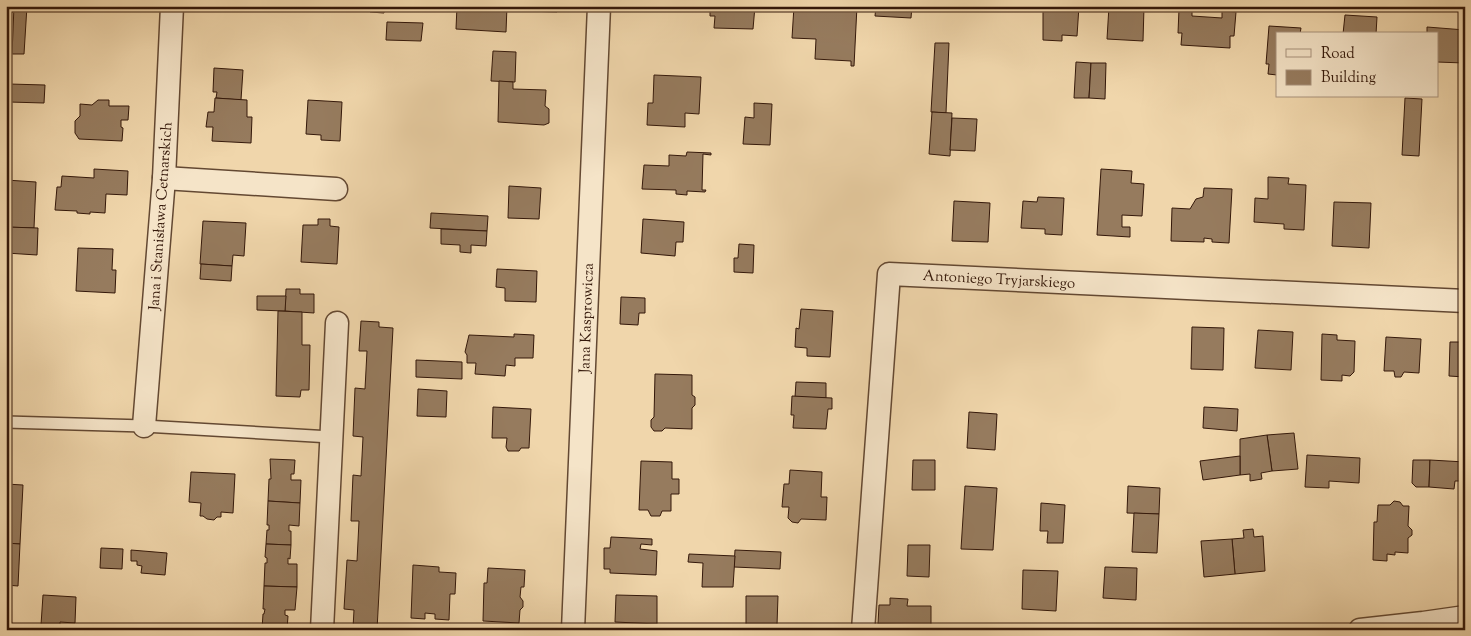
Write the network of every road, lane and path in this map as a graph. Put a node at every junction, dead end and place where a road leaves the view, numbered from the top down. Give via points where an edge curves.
1 (172, 6) edge
2 (599, 6) edge
3 (164, 178) junction
4 (336, 189) dead end
5 (1465, 301) edge
6 (337, 323) dead end
7 (6, 422) edge
8 (144, 426) junction
9 (332, 437) junction
10 (1465, 617) edge
11 (322, 630) edge
12 (573, 630) edge
13 (864, 630) edge
14 (1360, 630) edge

1 - 3 street, Jana i Stanisława Cetnarskich
2 - 12 street, Jana Kasprowicza
3 - 4 street
3 - 8 street, Jana i Stanisława Cetnarskich
5 - 13 street, Antoniego Tryjarskiego via 889,274
6 - 9 street
7 - 8 lane
8 - 9 lane
9 - 11 street
10 - 14 street

